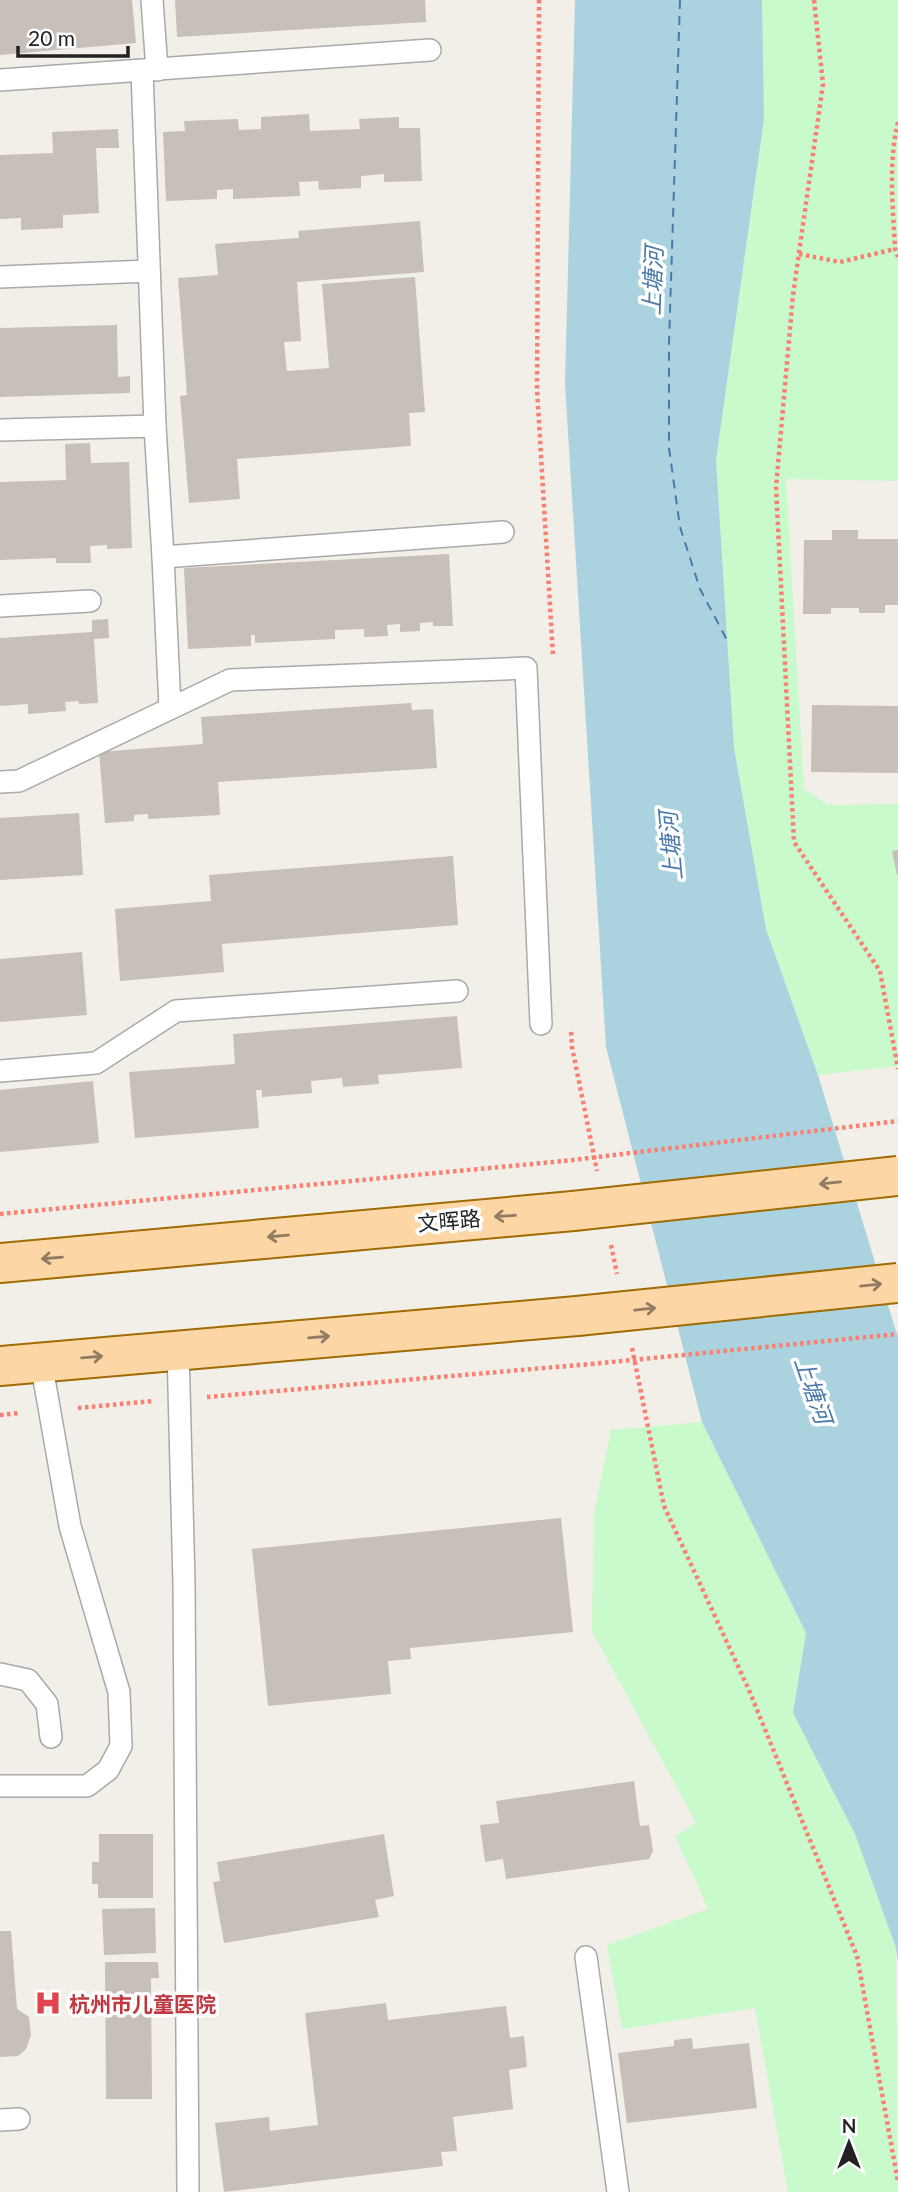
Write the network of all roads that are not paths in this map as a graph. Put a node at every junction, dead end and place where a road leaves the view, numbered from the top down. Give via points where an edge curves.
1 (152, 0) edge
2 (430, 50) dead end
3 (150, 71) junction
4 (0, 80) edge
5 (149, 271) junction
6 (0, 277) edge
7 (155, 426) junction
8 (0, 430) edge
9 (503, 532) dead end
10 (163, 557) junction
11 (90, 601) dead end
12 (0, 606) edge
13 (170, 708) junction
14 (0, 782) edge
15 (457, 991) dead end
16 (541, 1024) dead end
17 (0, 1072) edge
18 (898, 1176) edge
19 (0, 1262) edge
20 (898, 1283) edge
21 (177, 1349) junction
22 (41, 1362) junction
23 (0, 1366) edge
24 (0, 1674) edge
25 (51, 1737) dead end
26 (0, 1786) edge
27 (586, 1957) dead end
28 (188, 2192) edge
29 (618, 2192) edge

1 - 3 lane
2 - 3 lane
3 - 4 lane
3 - 5 lane
5 - 6 lane
5 - 7 lane
7 - 8 lane
7 - 10 lane
9 - 10 lane
10 - 13 lane
11 - 12 lane
13 - 14 lane via 19,781
13 - 16 lane via 230,680 526,668
15 - 17 lane via 176,1011 96,1063
18 -> 19 main road, 文晖路, bridge via 573,1211
21 -> 20 main road, bridge via 577,1316
22 -> 21 main road
21 - 28 lane via 184,1583
22 - 23 main road
22 - 26 lane via 70,1526 119,1692 121,1746 108,1770 87,1786
24 - 25 lane via 28,1680 47,1704
27 - 29 lane

